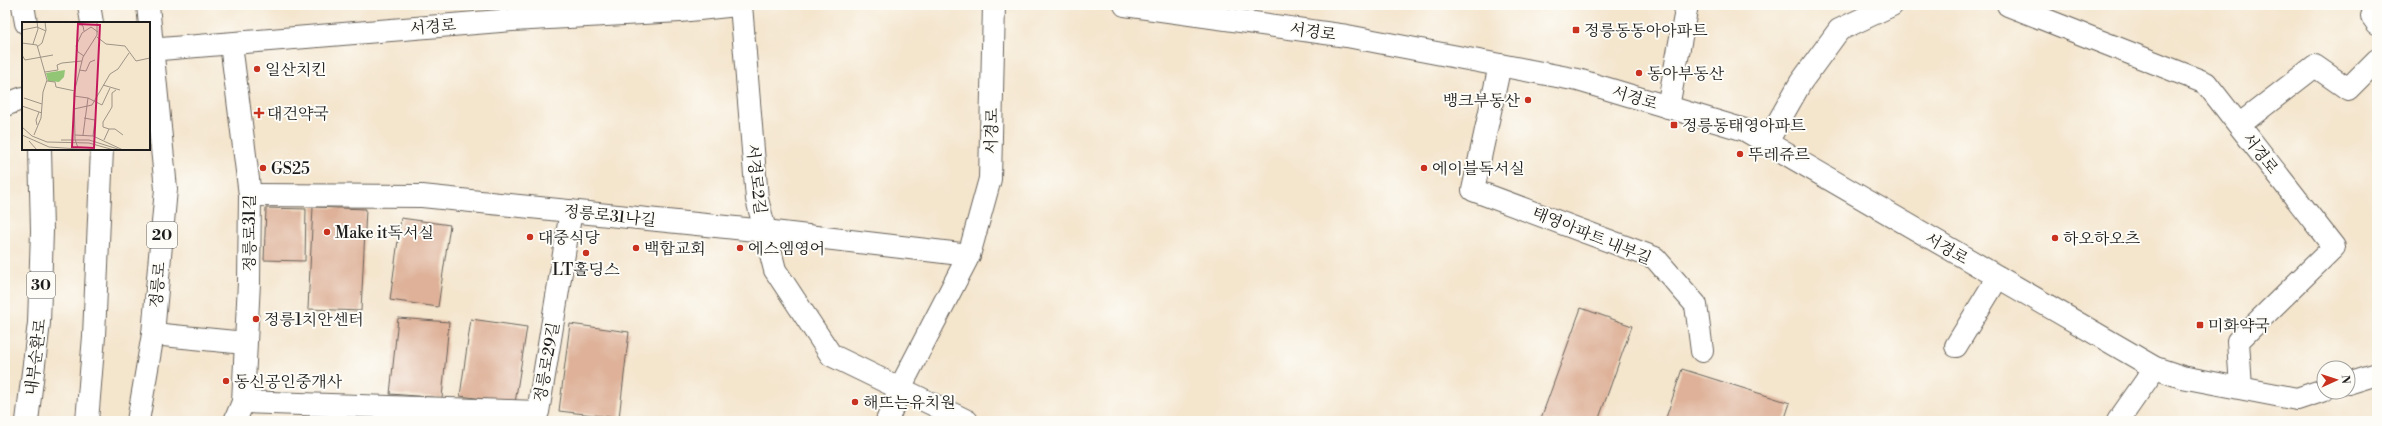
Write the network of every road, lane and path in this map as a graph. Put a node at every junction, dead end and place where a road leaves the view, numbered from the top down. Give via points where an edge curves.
1 (24, 5) edge
2 (89, 5) edge
3 (148, 5) edge
4 (737, 5) edge
5 (741, 5) edge
6 (994, 5) edge
7 (1125, 5) edge
8 (1687, 5) edge
9 (1892, 5) edge
10 (2008, 5) edge
11 (2377, 11) edge
12 (26, 22) edge
13 (92, 22) edge
14 (150, 22) edge
15 (2377, 23) edge
16 (150, 27) edge
17 (231, 44) junction
18 (152, 49) edge
19 (2377, 60) edge
20 (1500, 65) junction
21 (22, 98) edge
22 (5, 105) edge
23 (1668, 107) junction
24 (2239, 125) junction
25 (1767, 142) junction
26 (40, 150) edge
27 (102, 150) edge
28 (250, 195) junction
29 (572, 211) junction
30 (765, 231) junction
31 (969, 255) junction
32 (1998, 277) junction
33 (153, 334) junction
34 (245, 343) junction
35 (1956, 346) dead end
36 (1702, 351) dead end
37 (2155, 368) junction
38 (2377, 374) edge
39 (2356, 381) edge
40 (900, 388) junction
41 (2240, 388) junction
42 (2316, 392) edge
43 (239, 411) edge
44 (27, 421) edge
45 (87, 421) edge
46 (138, 421) edge
47 (886, 421) edge
48 (967, 421) edge
49 (2118, 421) edge

1 - 12 main road
2 - 13 main road
3 - 14 main road, 정릉로 / 20
4 - 17 main road, 서경로 via 680,11 512,20
5 - 30 main road, 서경로2길 via 757,199
6 - 31 main road, 서경로 via 990,179
7 - 20 main road, 서경로 via 1347,36
8 - 23 main road
9 - 25 main road via 1839,30 1801,82
10 - 24 main road, 서경로 via 2206,83
11 - 15 main road via 2372,16
16 - 18 main road, 정릉로 / 20
17 - 18 main road, 서경로
17 - 28 main road, 정릉로31길
18 - 33 main road, 정릉로 / 20 via 166,189
19 - 24 main road via 2348,89 2315,66
20 - 23 main road, 서경로 via 1578,80
20 - 36 main road, 태영아파트 내부길 via 1473,190 1655,258 1696,305
21 - 22 main road
23 - 25 main road, 서경로 via 1745,130
24 - 41 main road, 서경로 via 2334,247 2238,341
25 - 32 main road, 서경로
26 - 44 main road, 내부순환로 / 30 via 40,323
27 - 45 main road via 94,336
28 - 29 main road, 정릉로31나길 via 422,196
28 - 34 main road, 정릉로31길
29 - 30 main road, 정릉로31나길
29 - 43 main road, 정릉로29길 via 538,412
30 - 31 main road, 정릉로31나길
30 - 40 main road, 서경로2길 via 776,270 832,355
31 - 40 main road, 서경로
32 - 35 main road
32 - 37 main road, 서경로
33 - 34 main road
33 - 46 main road, 정릉로 / 20
34 - 43 main road, 정릉로31길
37 - 41 main road, 서경로 via 2182,378
37 - 49 main road
38 - 39 main road
40 - 47 main road
40 - 48 main road, 서경로2길
41 - 42 main road, 서경로 via 2297,398

